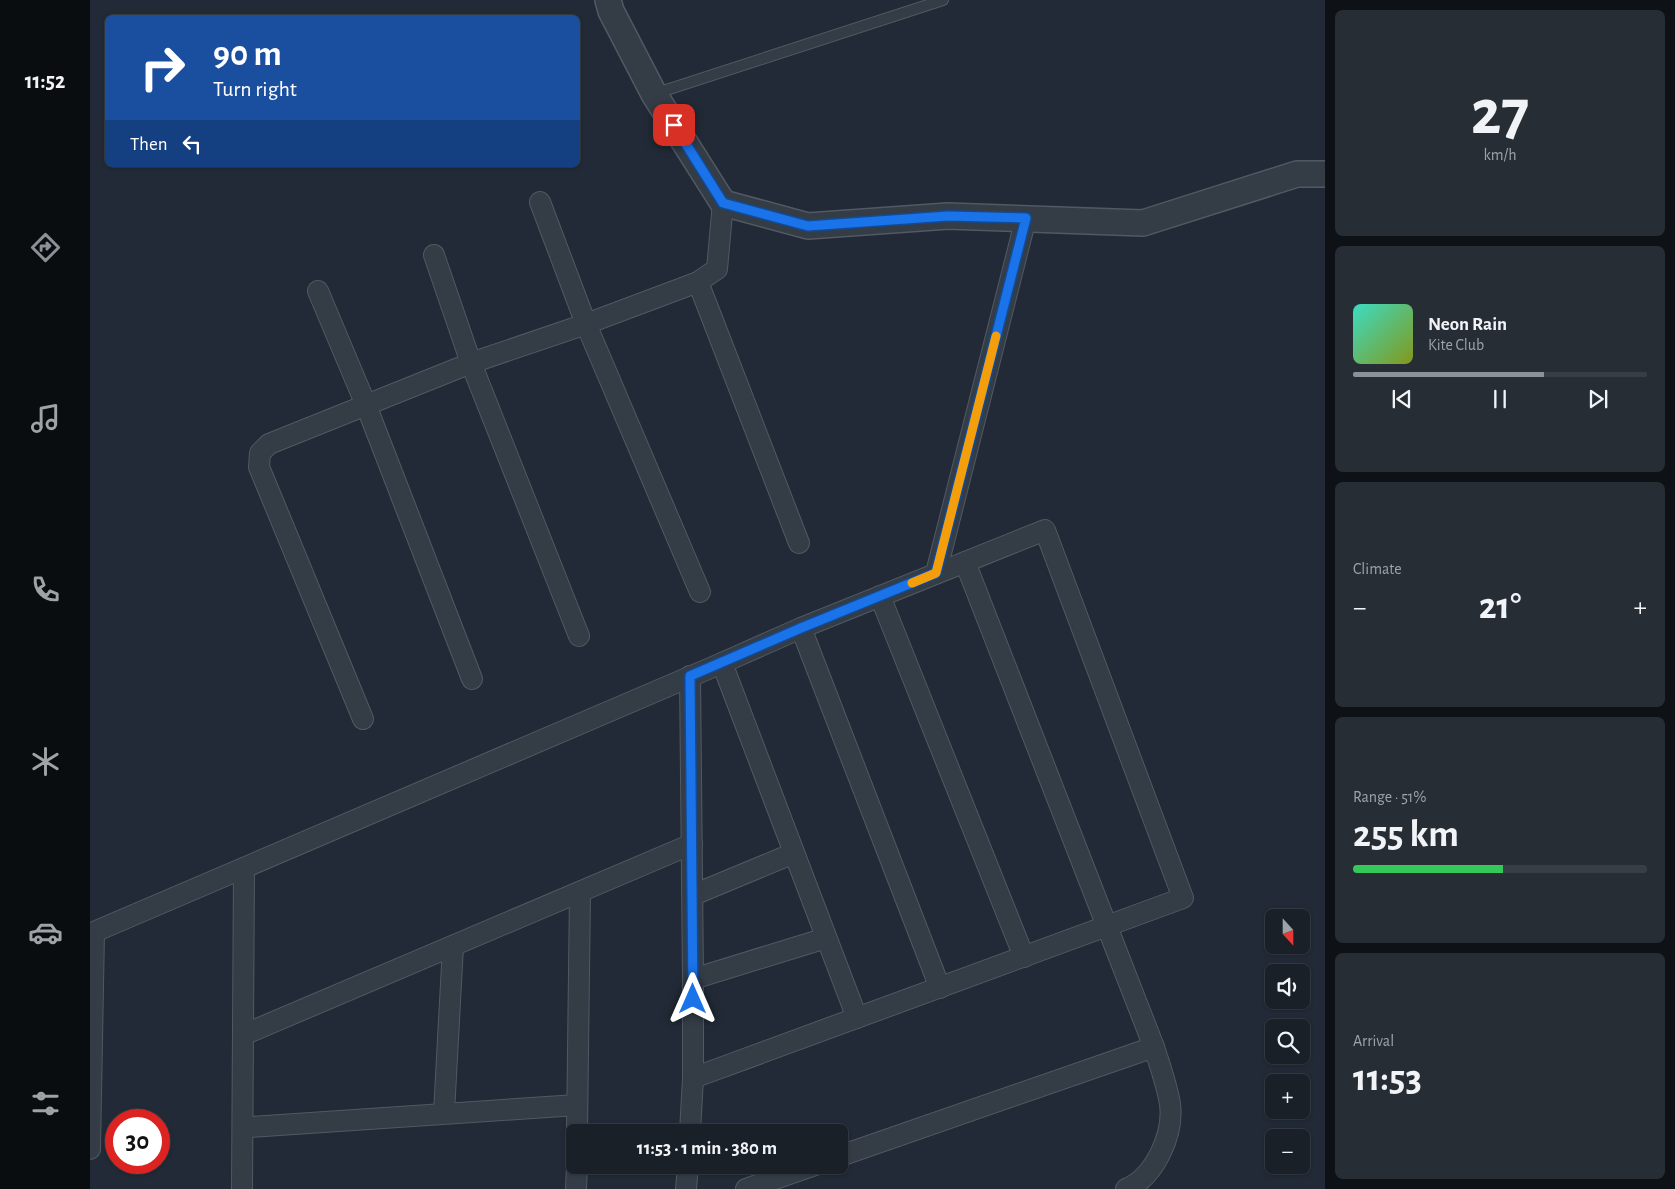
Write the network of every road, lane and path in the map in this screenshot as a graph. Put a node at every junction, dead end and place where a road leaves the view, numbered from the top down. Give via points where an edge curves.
1 (608, 0) edge
2 (943, 0) edge
3 (654, 94) junction
4 (1325, 174) edge
5 (540, 202) dead end
6 (723, 203) junction
7 (1026, 218) junction
8 (434, 255) dead end
9 (698, 282) junction
10 (318, 291) dead end
11 (586, 324) junction
12 (472, 363) junction
13 (366, 405) junction
14 (799, 544) dead end
15 (966, 562) junction
16 (936, 573) junction
17 (700, 592) dead end
18 (880, 596) junction
19 (801, 628) junction
20 (579, 636) dead end
21 (722, 663) junction
22 (690, 676) junction
23 (472, 679) dead end
24 (363, 719) dead end
25 (692, 844) junction
26 (794, 853) junction
27 (244, 868) junction
28 (580, 892) junction
29 (693, 895) junction
30 (1107, 926) junction
31 (826, 938) junction
32 (452, 946) junction
33 (1024, 957) junction
34 (693, 979) junction
35 (940, 988) junction
36 (857, 1018) junction
37 (243, 1036) junction
38 (1154, 1047) junction
39 (693, 1078) junction
40 (577, 1105) junction
41 (444, 1113) junction
42 (577, 1124) edge
43 (690, 1124) edge
44 (250, 1126) dead end
45 (90, 1149) edge
46 (848, 1153) edge
47 (577, 1174) edge
48 (687, 1174) edge
49 (789, 1174) edge
50 (242, 1189) edge
51 (576, 1189) edge
52 (686, 1189) edge
53 (746, 1189) edge
54 (1126, 1189) edge

1 - 3 street
2 - 3 lane
3 - 6 street
4 - 7 street via 1297,174 1143,223
5 - 11 street
6 - 7 street via 808,226 948,216
6 - 9 street via 717,269
7 - 16 street
8 - 12 street
9 - 11 street
9 - 14 street
10 - 13 street
11 - 12 street
11 - 17 street
12 - 13 street
12 - 20 street
13 - 23 street
13 - 24 street via 269,444 260,453 259,467
15 - 16 street
15 - 30 street
15 - 30 street via 1045,530 1183,898
16 - 18 street
18 - 19 street
18 - 33 street
19 - 21 street
19 - 35 street
21 - 22 street
21 - 26 street
22 - 25 street
22 - 27 street
25 - 28 street
25 - 29 street
26 - 29 street
26 - 31 street
27 - 37 street
27 - 45 street via 94,932
28 - 32 street
28 - 40 street
29 - 34 street
30 - 33 street
30 - 38 street
31 - 34 street
31 - 36 street
32 - 37 street
32 - 41 street
33 - 35 street
34 - 39 street
35 - 36 street
36 - 39 street
37 - 50 street
38 - 46 street
38 - 54 street via 1170,1105 1170,1126 1152,1170 1136,1185
39 - 43 street
40 - 41 street
40 - 42 street
41 - 44 street
47 - 51 street
48 - 52 street
49 - 53 street

